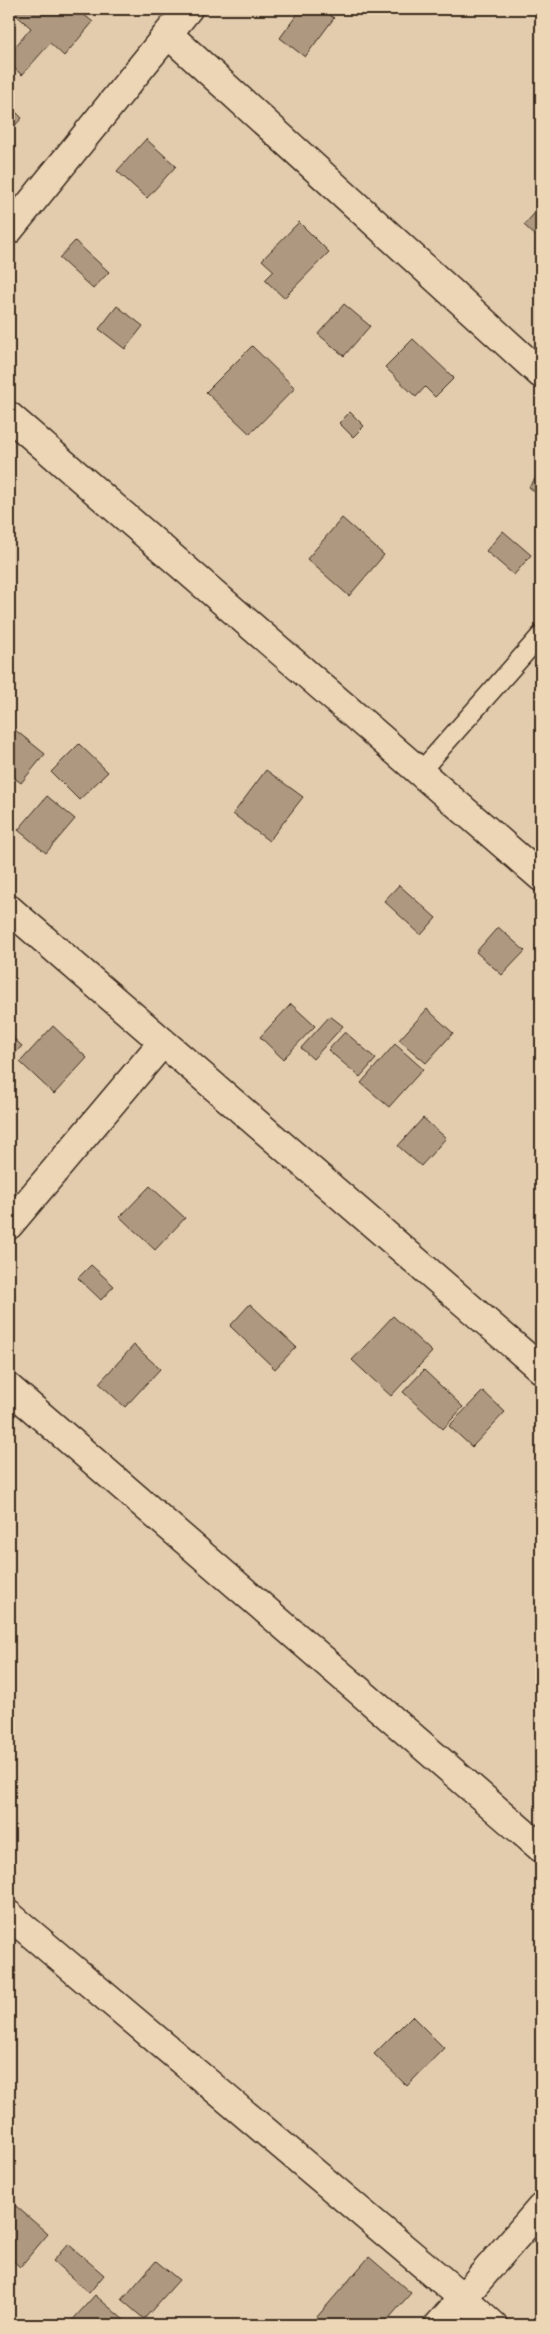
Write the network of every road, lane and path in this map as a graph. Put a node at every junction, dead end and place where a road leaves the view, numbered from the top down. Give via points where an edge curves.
1 (188, 9) edge
2 (168, 34) junction
3 (9, 230) edge
4 (541, 374) edge
5 (9, 416) edge
6 (541, 635) edge
7 (420, 772) junction
8 (541, 877) edge
9 (9, 909) edge
10 (163, 1042) junction
11 (9, 1225) edge
12 (541, 1368) edge
13 (9, 1388) edge
14 (541, 1848) edge
15 (9, 1915) edge
16 (541, 2208) edge
17 (463, 2298) junction
18 (440, 2325) edge
19 (492, 2325) edge

1 - 2 street
2 - 3 street
2 - 4 street
5 - 7 street
6 - 7 lane
7 - 8 street
9 - 10 street
10 - 11 street
10 - 12 street
13 - 14 street
15 - 17 street
16 - 17 street
17 - 18 street
17 - 19 street

